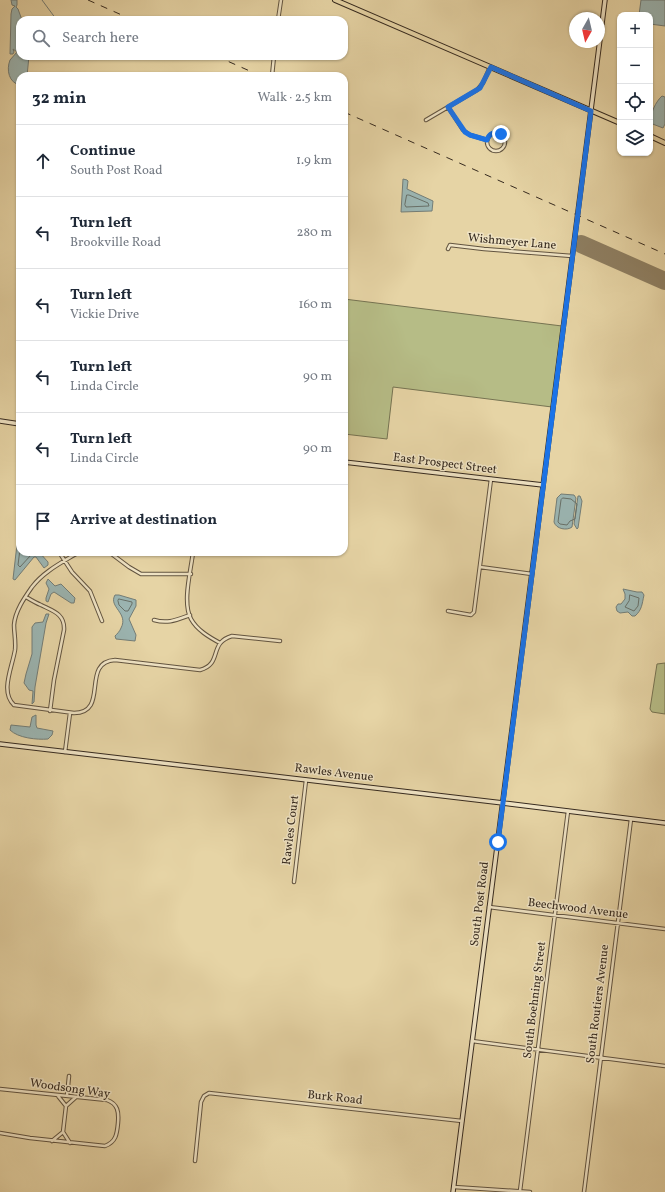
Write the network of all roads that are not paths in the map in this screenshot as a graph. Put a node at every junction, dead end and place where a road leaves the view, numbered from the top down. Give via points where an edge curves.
1 (281, 0) edge
2 (335, 0) edge
3 (605, 0) edge
4 (279, 16) edge
5 (274, 60) edge
6 (491, 67) junction
7 (272, 72) edge
8 (448, 107) junction
9 (591, 111) junction
10 (426, 120) dead end
11 (617, 122) edge
12 (653, 137) edge
13 (487, 140) junction
14 (665, 143) edge
15 (448, 249) dead end
16 (572, 256) junction
17 (0, 421) edge
18 (16, 423) edge
19 (348, 462) edge
20 (491, 479) junction
21 (544, 485) junction
22 (62, 556) edge
23 (73, 556) edge
24 (114, 556) edge
25 (192, 556) edge
26 (65, 561) junction
27 (480, 567) junction
28 (190, 574) junction
29 (532, 574) junction
30 (26, 597) junction
31 (448, 611) dead end
32 (190, 615) junction
33 (154, 620) dead end
34 (102, 621) dead end
35 (280, 641) dead end
36 (220, 643) junction
37 (50, 711) junction
38 (70, 713) junction
39 (0, 744) edge
40 (65, 752) junction
41 (306, 780) junction
42 (503, 803) junction
43 (568, 811) junction
44 (631, 819) junction
45 (665, 824) edge
46 (294, 882) dead end
47 (489, 907) junction
48 (555, 915) junction
49 (618, 923) junction
50 (665, 929) edge
51 (472, 1041) junction
52 (537, 1049) junction
53 (601, 1057) junction
54 (665, 1066) edge
55 (69, 1076) dead end
56 (0, 1089) edge
57 (57, 1095) junction
58 (67, 1096) junction
59 (76, 1097) junction
60 (66, 1106) junction
61 (462, 1121) junction
62 (63, 1132) junction
63 (0, 1133) edge
64 (52, 1141) junction
65 (70, 1143) junction
66 (194, 1161) dead end
67 (454, 1187) junction
68 (520, 1191) edge
69 (453, 1192) edge
70 (530, 1192) edge
71 (584, 1192) edge

1 - 4 street
2 - 6 main road
3 - 9 main road, South Post Road
5 - 7 street
6 - 8 street via 480,88
6 - 9 main road
8 - 10 street
8 - 13 street via 465,132
9 - 11 main road
9 - 16 main road, South Post Road
12 - 14 main road
13 - 13 street via 489,147 496,151 503,148 505,143 503,136 498,133 491,134
15 - 16 street, Wishmeyer Lane via 450,245
16 - 21 main road, South Post Road
17 - 18 main road
19 - 20 main road, East Prospect Street
20 - 21 main road, East Prospect Street
20 - 27 street
21 - 29 main road, South Post Road
22 - 26 street
23 - 26 street
24 - 28 street via 142,574
25 - 28 street
26 - 30 street via 39,579
26 - 34 street via 90,591
27 - 29 street
27 - 31 street via 473,614
28 - 32 street
29 - 42 main road, South Post Road
30 - 37 street via 55,611 63,622 64,630
30 - 37 street via 15,618 15,649 4,694 7,700 17,706
32 - 33 street via 169,622
32 - 36 street via 194,624
35 - 36 street via 232,636
36 - 38 street via 213,662 201,670 107,661 97,672 90,706 82,712
37 - 38 street
38 - 40 street
39 - 40 main road, Rawles Avenue
40 - 41 main road, Rawles Avenue
41 - 42 main road, Rawles Avenue
41 - 46 street, Rawles Court
42 - 43 main road, Rawles Avenue
42 - 47 main road, South Post Road
43 - 44 main road, Rawles Avenue
43 - 48 street, South Boehning Street
44 - 45 main road, Rawles Avenue
44 - 49 street, South Routiers Avenue
47 - 48 street, Beechwood Avenue
47 - 51 main road, South Post Road
48 - 49 street, Beechwood Avenue
48 - 52 street, South Boehning Street
49 - 50 street, Beechwood Avenue
49 - 53 street, South Routiers Avenue
51 - 52 street
51 - 61 main road, South Post Road
52 - 53 street
52 - 68 street, South Boehning Street
53 - 54 street
53 - 71 street, South Routiers Avenue
55 - 58 street
56 - 57 street, Woodsong Way
57 - 58 street, Woodsong Way
57 - 60 street
58 - 59 street, Woodsong Way
59 - 60 street
59 - 65 street, Woodsong Way via 112,1102 118,1110 118,1125 116,1138 107,1146
60 - 62 street
61 - 66 street, Burk Road via 206,1094 202,1102
61 - 67 main road, South Post Road
62 - 64 street
62 - 65 street
63 - 64 street
64 - 65 street
67 - 68 street
67 - 69 main road, South Post Road
68 - 70 street

